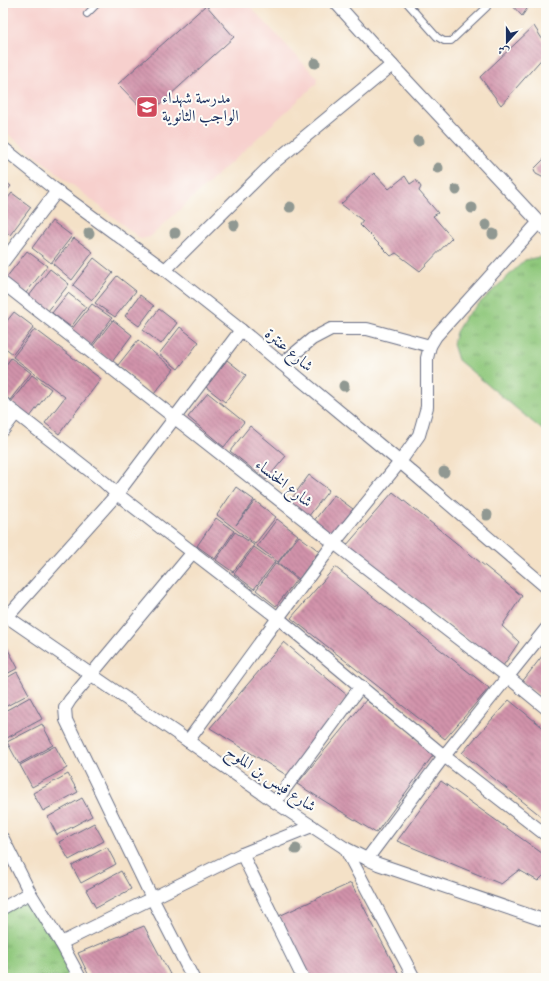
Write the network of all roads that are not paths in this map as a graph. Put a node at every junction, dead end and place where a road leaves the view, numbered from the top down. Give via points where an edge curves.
1 (98, 3) edge
2 (336, 3) edge
3 (407, 3) edge
4 (488, 3) edge
5 (87, 14) dead end
6 (392, 65) junction
7 (3, 148) edge
8 (57, 191) junction
9 (542, 226) edge
10 (3, 262) edge
11 (165, 270) junction
12 (3, 283) edge
13 (241, 330) junction
14 (430, 346) junction
15 (282, 364) junction
16 (3, 403) edge
17 (16, 413) junction
18 (175, 417) junction
19 (3, 430) edge
20 (400, 462) junction
21 (117, 494) junction
22 (334, 543) junction
23 (193, 552) junction
24 (546, 587) edge
25 (5, 615) edge
26 (278, 618) junction
27 (546, 629) edge
28 (92, 674) junction
29 (508, 677) junction
30 (361, 686) junction
31 (546, 708) edge
32 (188, 741) junction
33 (444, 756) junction
34 (275, 802) junction
35 (312, 826) junction
36 (546, 835) edge
37 (3, 839) edge
38 (345, 848) junction
39 (242, 854) junction
40 (367, 860) junction
41 (30, 893) junction
42 (152, 898) junction
43 (3, 908) edge
44 (546, 921) edge
45 (61, 943) junction
46 (80, 978) edge
47 (192, 978) edge
48 (303, 978) edge
49 (414, 978) edge

1 - 5 lane
2 - 6 street
3 - 4 lane via 438,37 444,41 451,41 487,7
6 - 9 street
6 - 11 street via 272,164
7 - 8 street, شارع عنترة
8 - 10 street
8 - 11 street, شارع عنترة
9 - 14 street via 436,336
11 - 13 street, شارع عنترة
12 - 18 street, شارع الخنساء
13 - 15 street, شارع عنترة
13 - 18 street
14 - 15 street via 367,329 331,329 312,339
14 - 20 street via 427,358 428,407 419,435
15 - 20 street, شارع عنترة
16 - 17 street
17 - 19 street
17 - 21 street
18 - 21 street
18 - 22 street, شارع الخنساء
20 - 22 street
20 - 24 street, شارع عنترة
21 - 23 street
21 - 25 street
22 - 26 street
22 - 29 street, شارع الخنساء
23 - 26 street
23 - 28 street
25 - 28 street, شارع قيس بن الملوح
26 - 30 street
26 - 32 street
27 - 29 street
28 - 32 street, شارع قيس بن الملوح
28 - 42 street via 65,708 66,720
29 - 31 street, شارع الخنساء
29 - 33 street
30 - 33 street
30 - 34 street
32 - 34 street, شارع قيس بن الملوح
33 - 36 street
33 - 40 street
34 - 35 street, شارع قيس بن الملوح
35 - 38 street, شارع قيس بن الملوح
35 - 39 street
37 - 41 street
38 - 40 street, شارع قيس بن الملوح
38 - 49 street
39 - 42 street
39 - 48 street
40 - 44 street, شارع قيس بن الملوح
41 - 43 street
41 - 45 street
42 - 45 street
42 - 47 street
45 - 46 street

